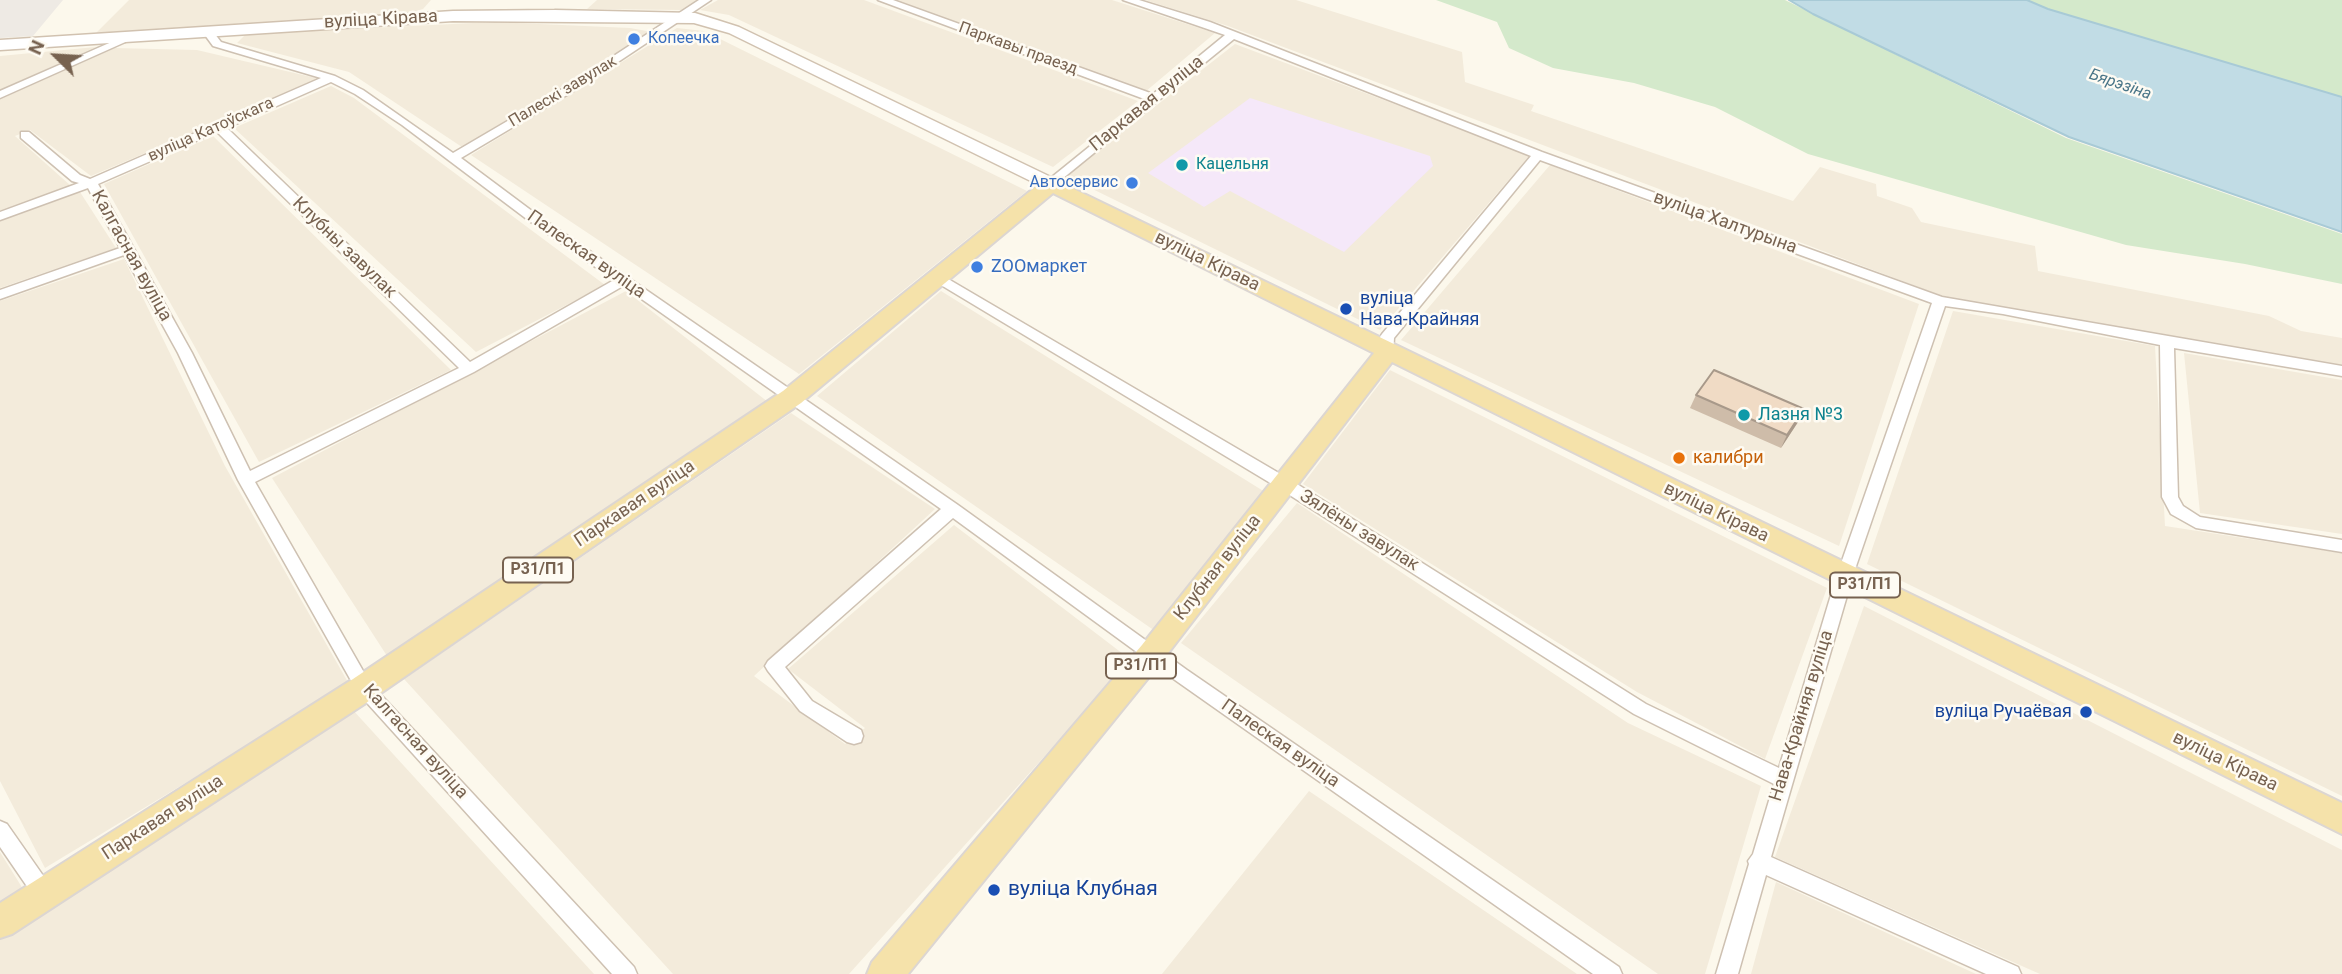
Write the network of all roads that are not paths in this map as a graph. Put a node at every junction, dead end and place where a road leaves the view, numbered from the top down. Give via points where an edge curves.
1 (706, 0) edge
2 (883, 0) edge
3 (1128, 0) edge
4 (682, 17) junction
5 (207, 31) junction
6 (136, 35) junction
7 (1232, 35) junction
8 (0, 45) edge
9 (331, 78) junction
10 (0, 95) edge
11 (1153, 98) junction
12 (219, 127) junction
13 (25, 135) dead end
14 (1538, 155) junction
15 (453, 158) junction
16 (91, 183) junction
17 (1051, 184) junction
18 (0, 216) edge
19 (130, 249) junction
20 (938, 279) junction
21 (622, 281) junction
22 (0, 295) edge
23 (1940, 301) junction
24 (2167, 342) junction
25 (1388, 351) junction
26 (469, 369) junction
27 (2342, 371) edge
28 (792, 397) junction
29 (246, 480) junction
30 (1283, 484) junction
31 (952, 509) junction
32 (2342, 546) edge
33 (1845, 575) junction
34 (1152, 653) junction
35 (364, 688) junction
36 (855, 736) dead end
37 (1783, 779) junction
38 (2342, 819) edge
39 (0, 830) edge
40 (1758, 861) junction
41 (44, 894) junction
42 (0, 922) edge
43 (626, 974) edge
44 (885, 974) edge
45 (1611, 974) edge
46 (1727, 974) edge
47 (2010, 974) edge

1 - 4 street, Палескі завулак
2 - 11 street, Паркавы праезд
3 - 7 street, вуліца Халтурына
4 - 5 main road, вуліца Кірава via 479,15
4 - 15 street, Палескі завулак
4 - 17 main road, вуліца Кірава via 709,20 734,30
5 - 6 main road, вуліца Кірава
5 - 9 street, Палеская вуліца via 218,44
6 - 8 main road, вуліца Кірава
6 - 10 street
7 - 11 street, Паркавая вуліца
7 - 14 street, вуліца Халтурына
9 - 12 street, вуліца Катоўскага
9 - 15 street, Палеская вуліца via 359,92
11 - 17 street, Паркавая вуліца
12 - 16 street, вуліца Катоўскага
12 - 26 street, Клубны завулак
13 - 16 street via 76,178
14 - 23 street, вуліца Халтурына
14 - 25 street, Клубная вуліца via 1387,337
15 - 21 street, Палеская вуліца
16 - 18 street, вуліца Катоўскага
16 - 19 street, Калгасная вуліца
17 - 20 main road, Паркавая вуліца / Р31/П1
17 - 25 main road, вуліца Кірава / Р31/П1
19 - 22 street
19 - 29 street, Калгасная вуліца
20 - 28 main road, Паркавая вуліца / Р31/П1
20 - 30 street, Зялёны завулак
21 - 26 street
21 - 28 street, Палеская вуліца
23 - 24 street, вуліца Халтурына
23 - 33 street, Нава-Крайняя вуліца
24 - 27 street, вуліца Халтурына
24 - 32 street via 2170,498 2177,510 2196,522
25 - 30 main road, Клубная вуліца / Р31/П1
25 - 33 main road, вуліца Кірава / Р31/П1
26 - 29 street
28 - 31 street, Палеская вуліца
28 - 35 main road, Паркавая вуліца / Р31/П1
29 - 35 street, Калгасная вуліца
30 - 34 main road, Клубная вуліца / Р31/П1
30 - 37 street, Зялёны завулак via 1640,709
31 - 34 street, Палеская вуліца
31 - 36 street via 774,666 806,706
33 - 37 street, Нава-Крайняя вуліца
33 - 38 main road, вуліца Кірава / Р31/П1
34 - 44 main road, Клубная вуліца / Р31/П1
34 - 45 street, Палеская вуліца
35 - 41 main road, Паркавая вуліца / Р31/П1
35 - 43 street, Калгасная вуліца
37 - 40 street, Нава-Крайняя вуліца
39 - 41 street
40 - 46 street, Нава-Крайняя вуліца
40 - 47 street
41 - 42 main road, Паркавая вуліца / Р31/П1

